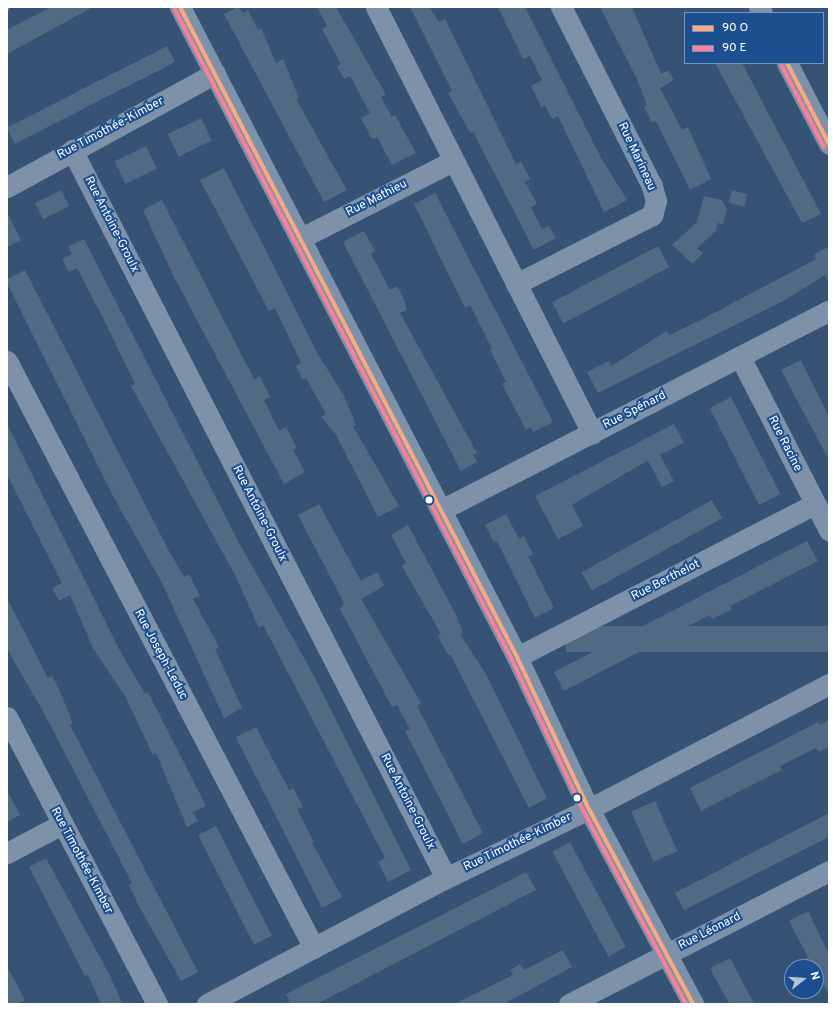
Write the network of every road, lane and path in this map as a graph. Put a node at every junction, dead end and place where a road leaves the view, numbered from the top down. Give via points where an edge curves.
1 (10, 7) edge
2 (180, 7) edge
3 (376, 7) edge
4 (561, 7) edge
5 (7, 8) edge
6 (788, 64) edge
7 (215, 73) junction
8 (829, 144) edge
9 (72, 150) junction
10 (453, 161) junction
11 (7, 187) edge
12 (301, 238) junction
13 (516, 284) junction
14 (829, 311) edge
15 (740, 357) junction
16 (7, 361) edge
17 (592, 433) junction
18 (815, 504) junction
19 (441, 510) junction
20 (829, 530) edge
21 (517, 657) junction
22 (829, 684) edge
23 (7, 717) edge
24 (589, 809) junction
25 (62, 824) junction
26 (7, 853) edge
27 (446, 878) junction
28 (827, 879) edge
29 (314, 948) junction
30 (666, 954) junction
31 (157, 1004) edge
32 (207, 1004) edge
33 (569, 1004) edge
34 (693, 1004) edge

1 - 5 path
2 - 7 street
3 - 10 street
4 - 13 street, Rue Marineau via 652,186 656,201 652,215
6 - 8 street
7 - 9 street, Rue Timothée-Kimber
7 - 12 street
9 - 11 street, Rue Timothée-Kimber
9 - 27 street, Rue Antoine-Groulx
10 - 12 street, Rue Mathieu
10 - 13 street
12 - 19 street
13 - 17 street
14 - 15 street, Rue Spénard
15 - 17 street, Rue Spénard
15 - 18 street, Rue Racine
16 - 29 street, Rue Joseph-Leduc
17 - 19 street, Rue Spénard
18 - 20 street, Rue Racine
18 - 21 street, Rue Berthelot
19 - 21 street
21 - 24 street
22 - 24 street, Rue Timothée-Kimber
23 - 25 street, Rue Timothée-Kimber
24 - 27 street, Rue Timothée-Kimber
24 - 30 street
25 - 26 street
25 - 31 street, Rue Timothée-Kimber
27 - 29 street, Rue Timothée-Kimber
28 - 30 street, Rue Léonard
29 - 32 street, Rue Timothée-Kimber
30 - 33 street, Rue Léonard
30 - 34 street

